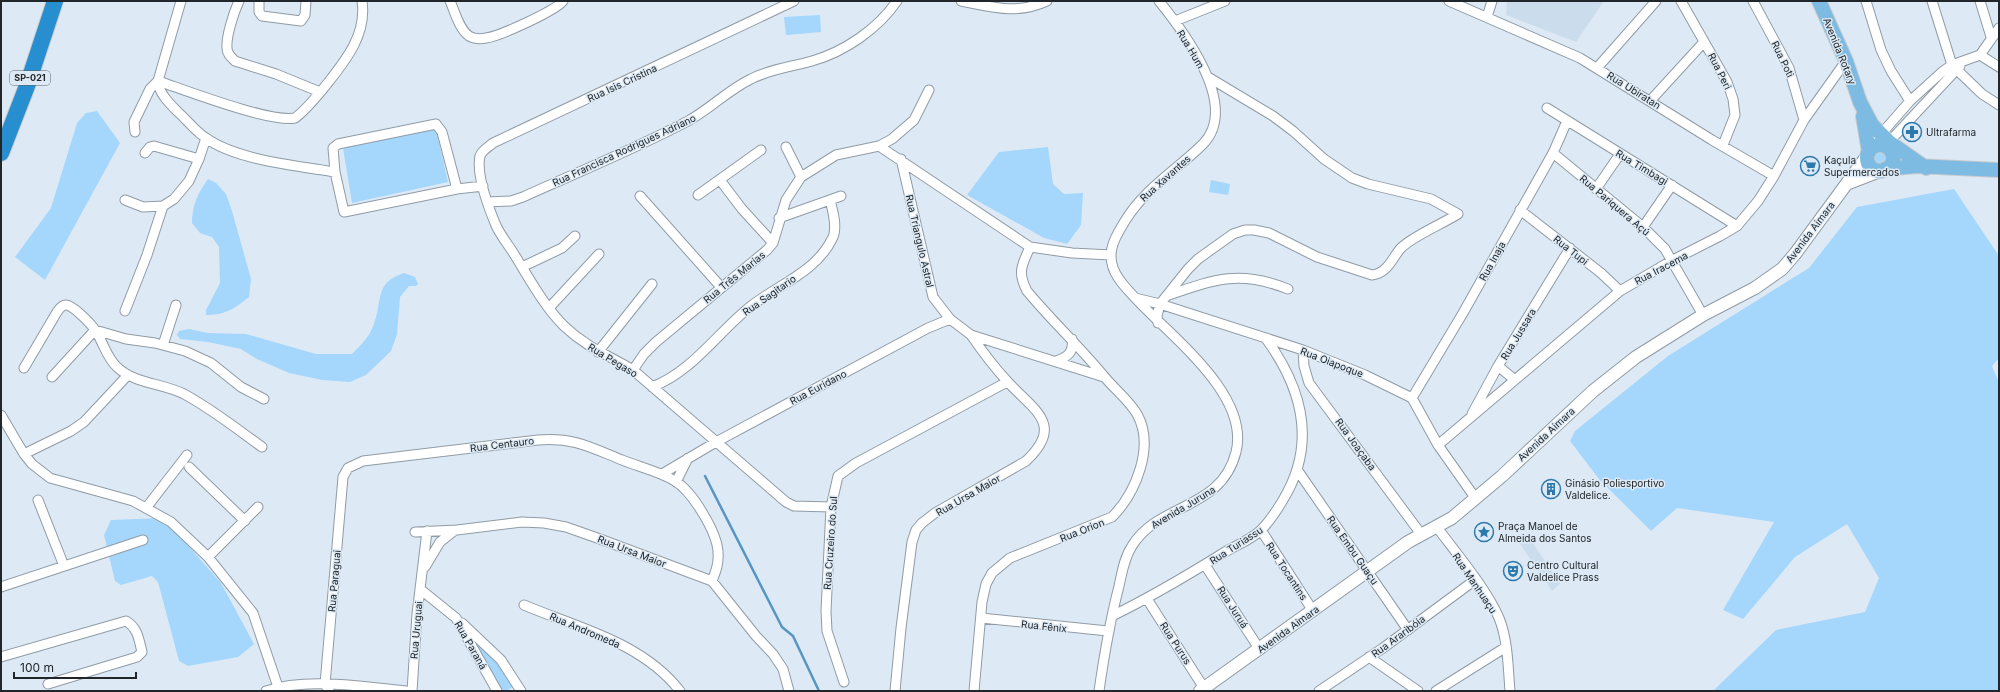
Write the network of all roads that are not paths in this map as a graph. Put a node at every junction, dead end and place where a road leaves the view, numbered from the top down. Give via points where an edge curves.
1 (55, 1) edge
2 (180, 1) edge
3 (239, 1) edge
4 (260, 1) edge
5 (306, 1) edge
6 (362, 1) edge
7 (450, 1) edge
8 (563, 1) edge
9 (794, 1) edge
10 (896, 1) edge
11 (961, 1) edge
12 (1047, 1) edge
13 (1159, 1) edge
14 (1225, 1) edge
15 (1449, 1) edge
16 (1492, 1) edge
17 (1656, 1) edge
18 (1681, 1) edge
19 (1753, 1) edge
20 (1819, 1) edge
21 (1866, 1) edge
22 (1932, 1) edge
23 (1980, 1) edge
24 (1487, 17) junction
25 (1175, 20) junction
26 (1999, 28) edge
27 (1991, 37) junction
28 (1704, 42) junction
29 (1980, 55) junction
30 (1846, 61) junction
31 (1957, 66) junction
32 (1999, 67) edge
33 (1597, 68) junction
34 (1208, 77) junction
35 (158, 81) junction
36 (929, 90) dead end
37 (320, 92) junction
38 (1650, 101) junction
39 (1910, 101) junction
40 (1860, 102) junction
41 (1999, 105) edge
42 (1547, 108) dead end
43 (1804, 120) junction
44 (1567, 121) junction
45 (136, 132) dead end
46 (206, 138) junction
47 (1885, 139) junction
48 (879, 146) junction
49 (1723, 146) junction
50 (786, 147) dead end
51 (761, 150) dead end
52 (145, 152) dead end
53 (1869, 152) junction
54 (1, 153) edge
55 (1553, 153) junction
56 (1620, 154) junction
57 (199, 159) junction
58 (900, 160) junction
59 (1926, 168) junction
60 (1882, 170) junction
61 (1999, 170) edge
62 (335, 172) junction
63 (1774, 176) junction
64 (802, 177) junction
65 (720, 180) junction
66 (1672, 185) junction
67 (482, 186) junction
68 (1844, 186) junction
69 (457, 189) junction
70 (1596, 189) junction
71 (698, 195) dead end
72 (640, 196) dead end
73 (841, 196) dead end
74 (126, 200) dead end
75 (830, 200) junction
76 (487, 202) junction
77 (163, 206) junction
78 (1520, 210) junction
79 (779, 218) junction
80 (1737, 226) junction
81 (1643, 227) junction
82 (575, 236) dead end
83 (773, 243) junction
84 (1030, 247) junction
85 (1570, 248) junction
86 (599, 254) dead end
87 (1111, 255) junction
88 (1673, 260) junction
89 (522, 266) junction
90 (652, 284) dead end
91 (721, 287) junction
92 (1288, 289) dead end
93 (1620, 291) junction
94 (1169, 295) junction
95 (1135, 298) junction
96 (1160, 304) junction
97 (176, 305) dead end
98 (549, 308) junction
99 (125, 311) dead end
100 (1703, 315) junction
101 (950, 319) junction
102 (1158, 323) junction
103 (95, 330) junction
104 (971, 335) junction
105 (1072, 339) junction
106 (1267, 340) junction
107 (163, 345) junction
108 (1303, 350) junction
109 (598, 352) junction
110 (1056, 361) junction
111 (1498, 366) junction
112 (24, 368) dead end
113 (633, 370) junction
114 (127, 376) junction
115 (52, 377) dead end
116 (1104, 377) junction
117 (1515, 380) junction
118 (1007, 382) junction
119 (1309, 383) junction
120 (652, 387) junction
121 (1296, 392) junction
122 (1412, 398) junction
123 (264, 400) dead end
124 (1, 416) edge
125 (1469, 420) junction
126 (716, 442) junction
127 (1438, 445) junction
128 (262, 447) dead end
129 (24, 454) junction
130 (188, 455) dead end
131 (688, 458) junction
132 (189, 467) dead end
133 (1298, 471) junction
134 (662, 474) junction
135 (344, 477) joint
136 (676, 482) junction
137 (1476, 499) junction
138 (38, 500) dead end
139 (258, 507) dead end
140 (831, 507) junction
141 (146, 508) junction
142 (245, 521) junction
143 (1436, 526) junction
144 (457, 530) junction
145 (1261, 530) junction
146 (426, 531) junction
147 (415, 532) dead end
148 (1421, 534) junction
149 (143, 540) dead end
150 (208, 557) junction
151 (1205, 565) junction
152 (64, 566) junction
153 (423, 570) junction
154 (1368, 571) junction
155 (1475, 580) junction
156 (712, 581) junction
157 (1, 587) edge
158 (420, 589) junction
159 (1147, 599) junction
160 (524, 605) dead end
161 (1313, 611) junction
162 (1112, 616) junction
163 (456, 618) junction
164 (981, 618) junction
165 (1408, 630) junction
166 (1108, 631) junction
167 (1506, 647) junction
168 (1260, 650) junction
169 (1, 657) edge
170 (1369, 658) junction
171 (844, 682) dead end
172 (48, 684) dead end
173 (278, 687) junction
174 (292, 688) edge
175 (327, 688) edge
176 (1202, 690) edge
177 (266, 691) edge
178 (406, 691) edge
179 (412, 691) edge
180 (497, 691) edge
181 (521, 691) edge
182 (680, 691) edge
183 (788, 691) edge
184 (895, 691) edge
185 (974, 691) edge
186 (1099, 691) edge
187 (1319, 691) edge
188 (1418, 691) edge
189 (1436, 691) edge
190 (1510, 691) edge

1 - 54 highway, SP-021 via 27,86
2 - 35 street
3 - 37 street via 226,47 230,56 235,61
4 - 5 street via 259,12 262,16 300,21 305,15
6 - 37 street via 361,24 353,50
7 - 8 street via 461,26 469,36 476,39 488,38 544,14
9 - 67 street, Rua Isis Cristina via 493,143 480,155
10 - 76 street, Rua Francisca Rodrigues Adriano via 875,27 845,47 814,60 766,72 750,79 687,121 523,197 511,201
11 - 12 street via 1011,10 1026,9
13 - 25 street, Rua Hum
14 - 25 street
15 - 24 street, Rua Ubiratan
16 - 24 street
17 - 33 street
18 - 28 street, Rua Peri
19 - 43 street, Rua Poti via 1789,68
20 - 30 main road, Avenida Rotary
21 - 39 street via 1881,50
22 - 31 street
23 - 27 street
24 - 33 street, Rua Ubiratan
25 - 34 street, Rua Hum
26 - 27 street
27 - 29 street
28 - 38 street
28 - 49 street, Rua Peri via 1726,82 1735,106 1732,124
29 - 31 street
29 - 32 street
30 - 40 main road, Avenida Rotary
30 - 43 street, Rua Iracema
31 - 39 street
31 - 41 street via 1982,94
31 - 47 street
33 - 38 street, Rua Ubiratan
34 - 87 street, Rua Xavantes via 1214,94 1216,112 1213,130 1205,142 1145,193 1132,208 1113,242
34 - 94 street via 1273,116 1324,159 1352,178 1431,199 1458,214 1411,241 1384,270 1372,275 1317,257 1269,233 1245,230 1233,234 1198,259
35 - 37 street via 225,104 288,120 302,113
35 - 45 street via 150,89 134,122
35 - 46 street via 165,98
36 - 48 street, Rua Três Marias via 914,120 892,139
38 - 49 street, Rua Ubiratan
39 - 47 street
40 - 47 main road, Avenida Rotary via 1868,120
40 - 53 main road, Avenida Rotary
42 - 44 street, Rua Timbagi
43 - 63 street, Rua Iracema
44 - 55 street, Rua Inaja
44 - 56 street, Rua Timbagi
46 - 57 street
46 - 62 street via 222,147 247,155
47 - 53 street
47 - 59 main road, Avenida Rotary
48 - 58 street
48 - 64 street, Rua Três Marias via 836,156
49 - 63 street, Rua Ubiratan
50 - 64 street
51 - 65 street
52 - 57 street via 150,146 154,146
53 - 60 main road via 1872,168
53 - 60 main road via 1883,145 1890,150 1892,162
53 - 68 main road, Avenida Aimara
55 - 70 street, Rua Pariquera Açú
55 - 78 street, Rua Inaja
56 - 66 street, Rua Timbagi
56 - 70 street
57 - 77 street via 189,181 174,199
58 - 84 street
58 - 101 street, Rua Triangulo Astral via 933,297
59 - 60 main road via 1916,166
59 - 61 main road
60 - 68 main road via 1853,180
62 - 69 street via 344,212
62 - 69 street via 333,148 338,144 436,124 442,132
63 - 80 street, Rua Iracema via 1758,201
64 - 79 street, Rua Três Marias via 786,200
65 - 71 street
65 - 83 street
66 - 80 street, Rua Timbagi
66 - 81 street
67 - 69 street
67 - 76 street, Rua Pegaso
68 - 100 main road, Avenida Aimara via 1782,268 1755,288
70 - 81 street, Rua Pariquera Açú
72 - 91 street
73 - 75 street
74 - 77 street via 143,206
75 - 79 street
75 - 120 street, Rua Sagitario via 834,218 833,238 819,259 752,306 683,370 667,382
76 - 89 street, Rua Pegaso via 495,225
77 - 99 street
78 - 85 street, Rua Tupi
78 - 122 street, Rua Inaja
79 - 83 street, Rua Três Marias
80 - 88 street, Rua Iracema
81 - 88 street, Rua Pariquera Açú
82 - 89 street via 562,248
83 - 91 street, Rua Três Marias
84 - 87 street
84 - 105 street, Rua Orion via 1021,267 1021,280 1027,291
85 - 93 street, Rua Tupi
85 - 111 street, Rua Jussara
86 - 98 street
87 - 95 street via 1113,268 1119,279
88 - 93 street, Rua Iracema
88 - 100 street, Rua Pariquera Açú
89 - 98 street, Rua Pegaso
90 - 109 street
91 - 113 street, Rua Três Marias via 656,342
92 - 94 street via 1256,280 1218,279
93 - 117 street, Rua Iracema
94 - 96 street
95 - 96 street, Rua Oiapoque
95 - 102 street, Avenida Juruna
96 - 102 street
96 - 106 street, Rua Oiapoque
97 - 107 street
98 - 109 street, Rua Pegaso via 564,326
100 - 137 main road, Avenida Aimara via 1636,357 1592,391
101 - 104 street, Rua Triangulo Astral
101 - 126 street, Rua Euridano via 928,328
102 - 162 street, Avenida Juruna via 1209,373 1221,389 1232,409 1238,428 1236,451 1226,477 1218,487 1149,527 1131,546
103 - 107 street via 126,339
103 - 112 street via 72,306 62,306
103 - 114 street via 109,359
103 - 115 street
104 - 110 street, Rua Triangulo Astral
104 - 118 street, Rua Ursa Maior
105 - 110 street via 1071,352
105 - 116 street, Rua Orion
106 - 108 street, Rua Oiapoque
106 - 121 street, Rua Turiassu via 1283,362
107 - 123 street via 185,351 211,363 241,387
108 - 119 street, Rua Joaçaba
108 - 122 street, Rua Oiapoque via 1365,375
109 - 113 street, Rua Pegaso
110 - 116 street, Rua Triangulo Astral
111 - 117 street
111 - 125 street, Rua Jussara
113 - 120 street, Rua Pegaso
114 - 128 street via 184,394
114 - 129 street via 84,422 64,435
116 - 164 street, Rua Orion via 1129,403 1142,427 1145,442 1130,495 1112,517 1010,558 999,566 992,572 986,584
117 - 125 street, Rua Iracema
118 - 140 street, Rua Cruzeiro do Sul via 843,470 838,476
118 - 184 street, Rua Ursa Maior via 1040,414 1044,438 1038,450 1026,461 935,514 916,530 909,560
119 - 121 street
119 - 148 street, Rua Joaçaba
120 - 126 street, Rua Pegaso
121 - 133 street, Rua Turiassu via 1302,432
122 - 127 street
124 - 129 street
125 - 127 street, Rua Iracema
126 - 131 street, Rua Euridano
126 - 140 street, Rua Pegaso via 786,502 794,506
127 - 137 street
129 - 141 street via 50,478 119,496
130 - 141 street
131 - 134 street, Rua Euridano
131 - 136 street
132 - 142 street
133 - 145 street, Rua Turiassu via 1275,512
133 - 154 street, Rua Embu Guaçu
134 - 135 street, Rua Centauro via 570,440 555,438 363,461 348,468
134 - 136 street, Rua Centauro
135 - 175 street, Rua Paraguai
136 - 156 street, Rua Centauro via 693,498 711,528 718,550 718,566
137 - 143 main road, Avenida Aimara via 1452,518
138 - 152 street
139 - 142 street
140 - 171 street, Rua Cruzeiro do Sul via 827,624
141 - 150 street via 171,522
142 - 150 street
143 - 148 main road, Avenida Aimara
143 - 155 street, Rua Manhuaçu
144 - 146 street, Rua Ursa Maior
144 - 153 street, Rua Uruguai via 440,542
144 - 156 street, Rua Ursa Maior via 522,522 566,527
145 - 151 street, Rua Turiassu
145 - 161 street, Rua Tocantins
146 - 147 street, Rua Ursa Maior
146 - 153 street, Rua Uruguai
148 - 154 main road, Avenida Aimara
149 - 152 street
150 - 173 street via 253,613
151 - 159 street, Rua Turiassu
151 - 168 street, Rua Juruá
152 - 157 street
153 - 158 street, Rua Uruguai
154 - 161 main road, Avenida Aimara
154 - 165 street, Rua Embu Guaçu
155 - 165 street, Rua Araribóia
155 - 167 street, Rua Manhuaçu via 1499,618
156 - 183 street via 773,654 783,669
158 - 163 street, Rua Paraná
158 - 179 street, Rua Uruguai
159 - 162 street, Rua Turiassu
159 - 176 street, Rua Purus
160 - 182 street, Rua Andromeda via 607,637 644,657
161 - 168 main road, Avenida Aimara
162 - 166 street, Avenida Juruna
163 - 180 street, Rua Paraná
163 - 181 street via 501,660
164 - 166 street, Rua Fênix
164 - 185 street, Rua Orion
165 - 170 street, Rua Araribóia
166 - 186 street, Avenida Juruna
167 - 189 street
167 - 190 street, Rua Manhuaçu
168 - 176 main road, Avenida Aimara
169 - 172 street via 126,621 132,624 137,632 142,652 137,657
170 - 187 street, Rua Araribóia
170 - 188 street
173 - 174 street
173 - 177 street
174 - 175 street
175 - 178 street

